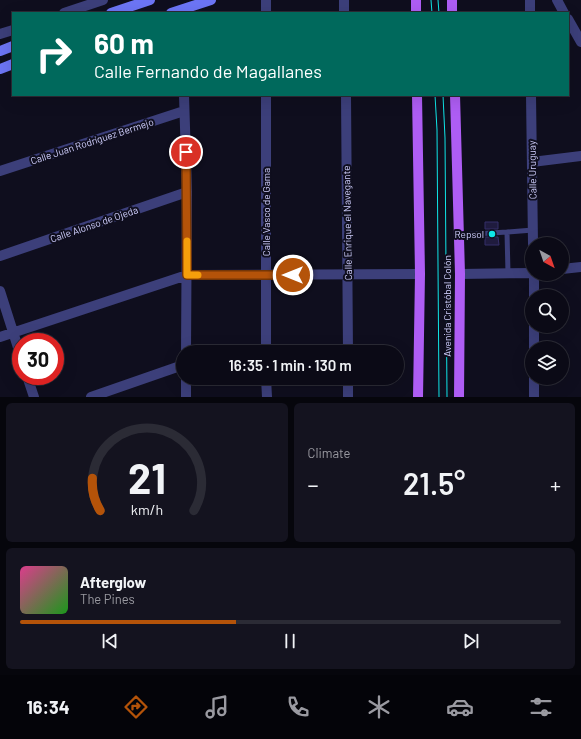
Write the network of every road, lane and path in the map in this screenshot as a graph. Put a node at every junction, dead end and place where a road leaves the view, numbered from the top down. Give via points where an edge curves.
1 (103, 0) edge
2 (150, 0) edge
3 (211, 0) edge
4 (266, 0) edge
5 (344, 0) edge
6 (416, 0) edge
7 (452, 0) edge
8 (530, 0) edge
9 (557, 0) edge
10 (87, 3) edge
11 (184, 11) edge
12 (66, 12) edge
13 (115, 12) edge
14 (266, 12) edge
15 (344, 12) edge
16 (416, 12) edge
17 (452, 12) edge
18 (530, 12) edge
19 (563, 12) edge
20 (569, 21) edge
21 (12, 30) edge
22 (0, 34) edge
23 (581, 42) edge
24 (12, 46) edge
25 (0, 50) edge
26 (12, 64) edge
27 (0, 69) edge
28 (184, 96) edge
29 (266, 96) edge
30 (346, 96) edge
31 (417, 96) edge
32 (455, 96) edge
33 (531, 96) edge
34 (184, 111) junction
35 (581, 156) edge
36 (532, 162) junction
37 (0, 171) edge
38 (187, 192) junction
39 (533, 230) junction
40 (507, 232) junction
41 (459, 235) junction
42 (533, 237) edge
43 (0, 256) edge
44 (581, 267) edge
45 (569, 268) edge
46 (508, 273) junction
47 (348, 274) junction
48 (420, 274) junction
49 (460, 274) junction
50 (525, 274) edge
51 (187, 275) junction
52 (266, 275) junction
53 (0, 291) edge
54 (12, 333) edge
55 (13, 333) joint
56 (0, 337) edge
57 (186, 345) edge
58 (266, 345) edge
59 (348, 345) edge
60 (176, 367) edge
61 (30, 385) edge
62 (186, 385) edge
63 (266, 385) edge
64 (348, 385) edge
65 (534, 385) edge
66 (34, 397) edge
67 (91, 397) edge
68 (186, 397) edge
69 (267, 397) edge
70 (348, 397) edge
71 (418, 397) edge
72 (459, 397) edge
73 (534, 397) edge

1 - 10 street
2 - 13 main road
3 - 11 main road
4 - 14 street
5 - 15 street
6 - 16 main road
7 - 17 main road
8 - 18 street
9 - 19 street
10 - 12 street
20 - 23 street
21 - 22 street
24 - 25 main road
26 - 27 main road
28 - 34 street
29 - 52 street, Calle Vasco de Gama
30 - 47 street, Calle Enrique el Navegante
31 - 48 main road
32 - 41 main road, Avenida Cristóbal Colón
33 - 36 street, Calle Uruguay
34 - 37 street, Calle Juan Rodríguez Bermejo
34 - 38 street
35 - 36 street
36 - 39 street, Calle Uruguay
38 - 43 street, Calle Alonso de Ojeda
38 - 51 street
39 - 40 lane
39 - 42 street, Calle Uruguay
40 - 41 lane
40 - 46 lane
41 - 49 main road, Avenida Cristóbal Colón
44 - 45 street
46 - 49 street
46 - 50 street
47 - 48 street
47 - 52 street
47 - 59 street, Calle Enrique el Navegante
48 - 71 main road
49 - 72 main road, Avenida Cristóbal Colón
51 - 52 street
51 - 55 street
51 - 57 street
52 - 58 street, Calle Vasco de Gama
53 - 55 street
54 - 56 street
60 - 67 street
61 - 66 street
62 - 68 street
63 - 69 street
64 - 70 street
65 - 73 street

